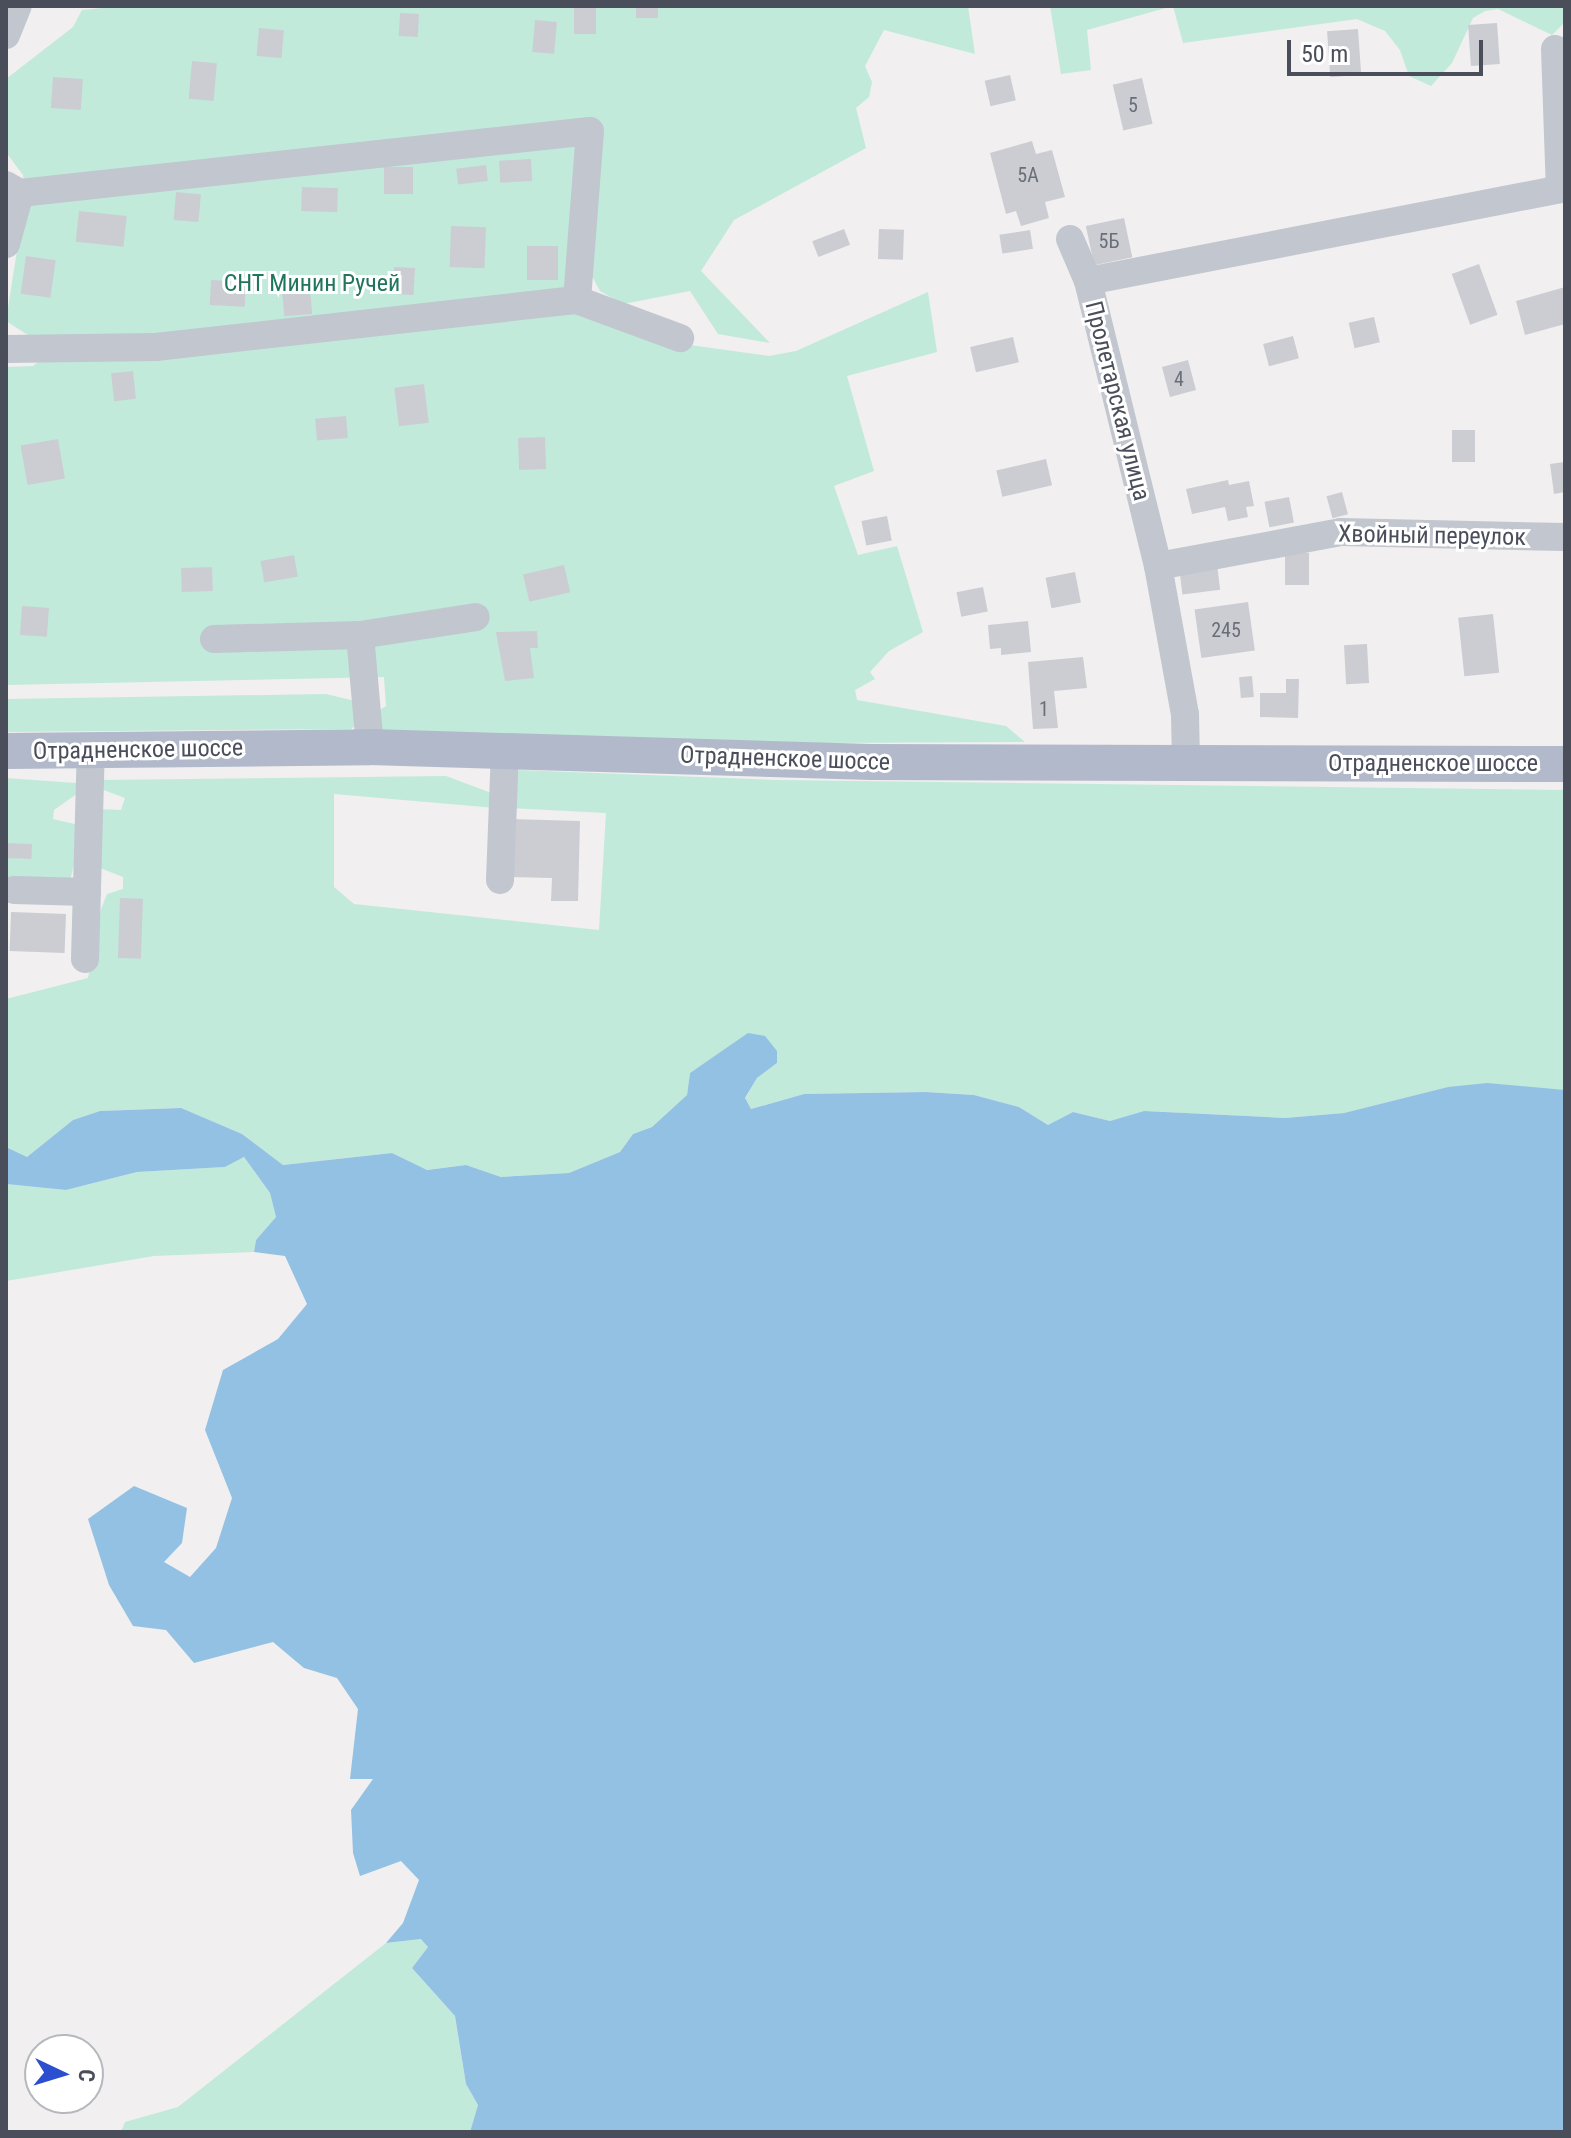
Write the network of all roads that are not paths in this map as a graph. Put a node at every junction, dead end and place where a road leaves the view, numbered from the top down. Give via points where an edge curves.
1 (18, 6) edge
2 (6, 35) edge
3 (1555, 49) dead end
4 (1563, 188) edge
5 (13, 189) edge
6 (1070, 239) dead end
7 (6, 244) edge
8 (1088, 281) junction
9 (577, 300) junction
10 (680, 338) dead end
11 (6, 349) edge
12 (1565, 537) edge
13 (1158, 566) junction
14 (476, 617) dead end
15 (360, 635) junction
16 (214, 639) dead end
17 (370, 747) junction
18 (91, 750) junction
19 (505, 750) junction
20 (6, 751) edge
21 (1186, 763) junction
22 (1565, 764) edge
23 (500, 880) dead end
24 (14, 890) dead end
25 (87, 892) junction
26 (85, 959) dead end

1 - 2 street
3 - 4 street
4 - 8 street, Пролетарская улица
5 - 7 street
5 - 9 street via 590,131
6 - 8 street
8 - 13 street, Пролетарская улица
9 - 10 street
9 - 11 street via 156,347
12 - 13 street, Хвойный переулок via 1341,532
13 - 21 street, Пролетарская улица via 1185,714
14 - 15 street
15 - 16 street
15 - 17 street
17 - 18 main road, Отрадненское шоссе
17 - 19 main road, Отрадненское шоссе
18 - 20 main road, Отрадненское шоссе
18 - 25 street
19 - 21 main road, Отрадненское шоссе via 871,762
19 - 23 street
21 - 22 main road, Отрадненское шоссе
24 - 25 street
25 - 26 street

